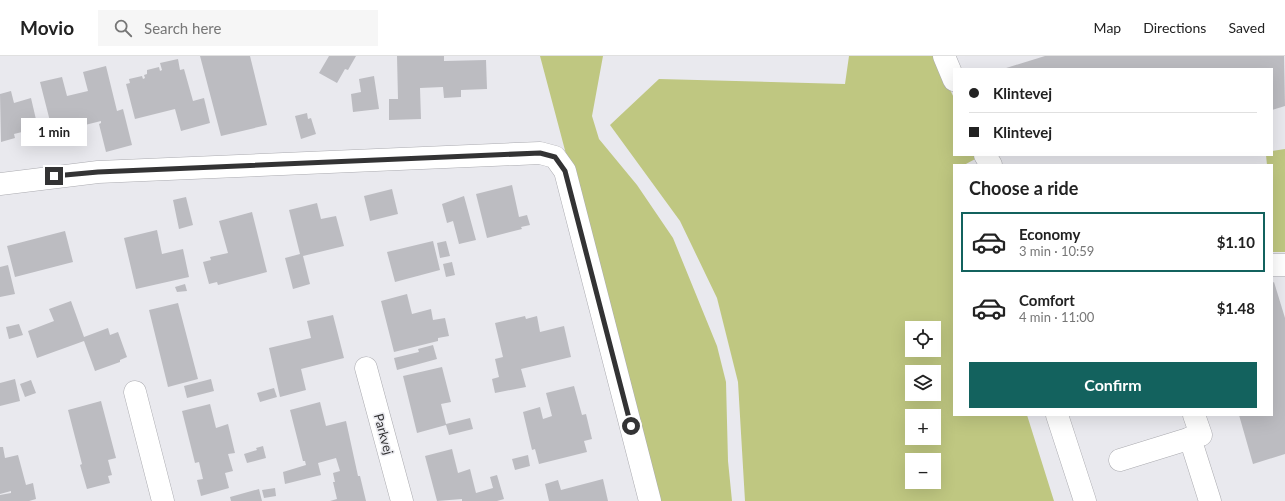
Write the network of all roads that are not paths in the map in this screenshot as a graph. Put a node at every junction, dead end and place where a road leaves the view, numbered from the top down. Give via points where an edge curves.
1 (944, 56) edge
2 (953, 78) edge
3 (0, 184) edge
4 (1273, 265) edge
5 (1285, 265) edge
6 (366, 368) dead end
7 (135, 392) dead end
8 (1057, 416) edge
9 (1194, 416) edge
10 (1190, 438) junction
11 (1120, 460) dead end
12 (1204, 499) edge
13 (163, 501) edge
14 (402, 501) edge
15 (650, 501) edge
16 (1085, 501) edge

1 - 2 street
3 - 15 street via 106,171 540,153 555,157 565,171
4 - 5 street
6 - 14 street, Parkvej
7 - 13 street
8 - 16 street
9 - 10 street via 1200,435
10 - 11 street
10 - 12 street

